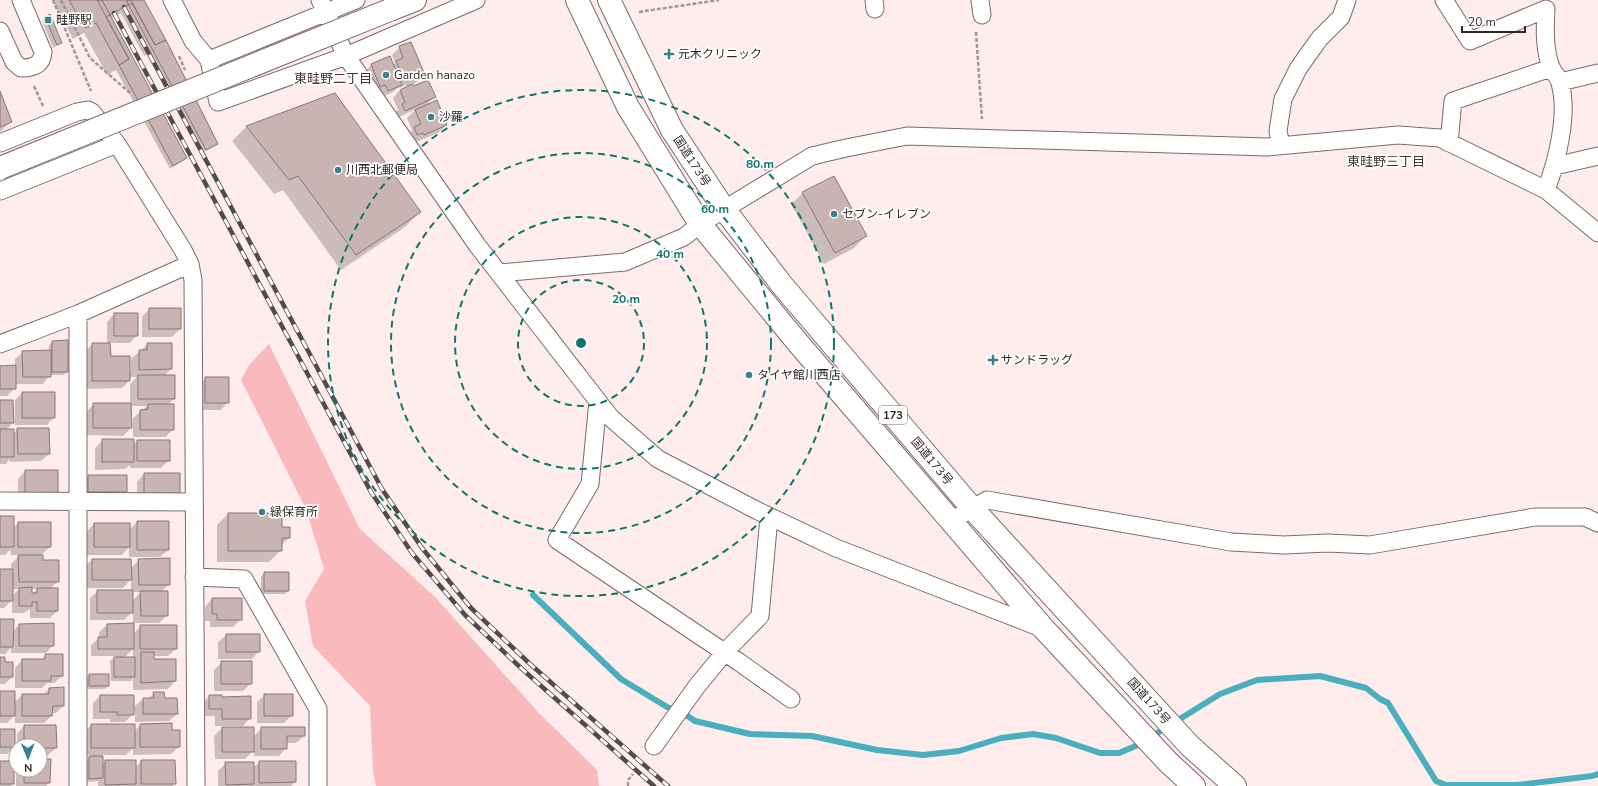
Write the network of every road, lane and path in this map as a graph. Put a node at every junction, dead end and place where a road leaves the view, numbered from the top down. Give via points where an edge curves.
1 (21, 0) edge
2 (53, 0) edge
3 (61, 0) edge
4 (172, 0) edge
5 (356, 0) edge
6 (415, 0) edge
7 (476, 0) edge
8 (577, 0) edge
9 (719, 0) edge
10 (1347, 0) edge
11 (1444, 0) edge
12 (324, 6) edge
13 (612, 7) edge
14 (981, 7) edge
15 (0, 31) edge
16 (346, 56) junction
17 (209, 60) junction
18 (1598, 73) edge
19 (1556, 75) junction
20 (34, 86) dead end
21 (93, 96) dead end
22 (131, 96) dead end
23 (45, 112) dead end
24 (983, 138) junction
25 (0, 143) edge
26 (1448, 143) junction
27 (117, 144) junction
28 (1281, 145) junction
29 (1598, 156) edge
30 (1555, 166) junction
31 (0, 168) edge
32 (1546, 190) junction
33 (0, 191) edge
34 (724, 209) junction
35 (700, 224) junction
36 (1598, 233) edge
37 (190, 264) junction
38 (498, 273) junction
39 (78, 314) junction
40 (0, 344) edge
41 (598, 401) junction
42 (0, 501) edge
43 (78, 501) junction
44 (194, 502) junction
45 (972, 508) junction
46 (769, 517) junction
47 (951, 520) junction
48 (1598, 524) edge
49 (194, 577) junction
50 (1044, 629) junction
51 (725, 652) junction
52 (791, 699) dead end
53 (654, 746) dead end
54 (633, 774) dead end
55 (78, 786) edge
56 (196, 786) edge
57 (318, 786) edge
58 (628, 786) edge
59 (1194, 786) edge
60 (1235, 786) edge

1 - 15 street via 43,52 38,64 30,68 21,68 14,62
2 - 21 path
3 - 22 path via 90,58
4 - 17 street via 193,41
5 - 12 street
6 - 31 main road, bridge
7 - 16 street
8 - 35 main road, 国道173号 / 173 via 628,107
9 - 13 path
10 - 28 street via 1342,17 1320,38 1307,56 1283,99 1278,131
11 - 19 street via 1470,41 1546,9 1545,38
12 - 16 street
12 - 17 street
13 - 34 main road, 国道173号 / 173 via 672,130
14 - 24 path via 975,18
16 - 17 street via 218,102
16 - 38 street
18 - 19 street
19 - 26 street via 1453,101
19 - 30 street via 1564,112
20 - 23 path
24 - 28 street
24 - 34 street via 907,136 812,156
25 - 27 street via 88,110
26 - 28 street via 1440,138 1398,135
26 - 32 street
27 - 33 street
27 - 37 street
29 - 30 street
30 - 32 street
32 - 36 street
34 - 35 street
34 - 45 main road, 国道173号 / 173 via 782,285
35 - 38 street via 684,237 625,262
35 - 47 main road, 国道173号 / 173 via 798,343
37 - 39 street
37 - 44 street via 193,280
38 - 41 street
39 - 40 street
39 - 43 street
41 - 46 street via 611,418 658,459
41 - 51 street via 590,484 557,540
42 - 43 street
43 - 44 street
43 - 55 street
44 - 49 street
45 - 47 street
45 - 48 street via 987,500 1231,542 1284,544 1370,545 1535,517 1585,517
45 - 60 main road, 国道173号 / 173 via 1190,746
46 - 50 street via 836,548
46 - 51 street via 760,616
47 - 50 main road, 国道173号 / 173
49 - 56 street
49 - 57 street via 244,579 318,709
50 - 59 main road, 国道173号 / 173 via 1168,762
51 - 52 street
51 - 53 street
54 - 58 path via 628,780

